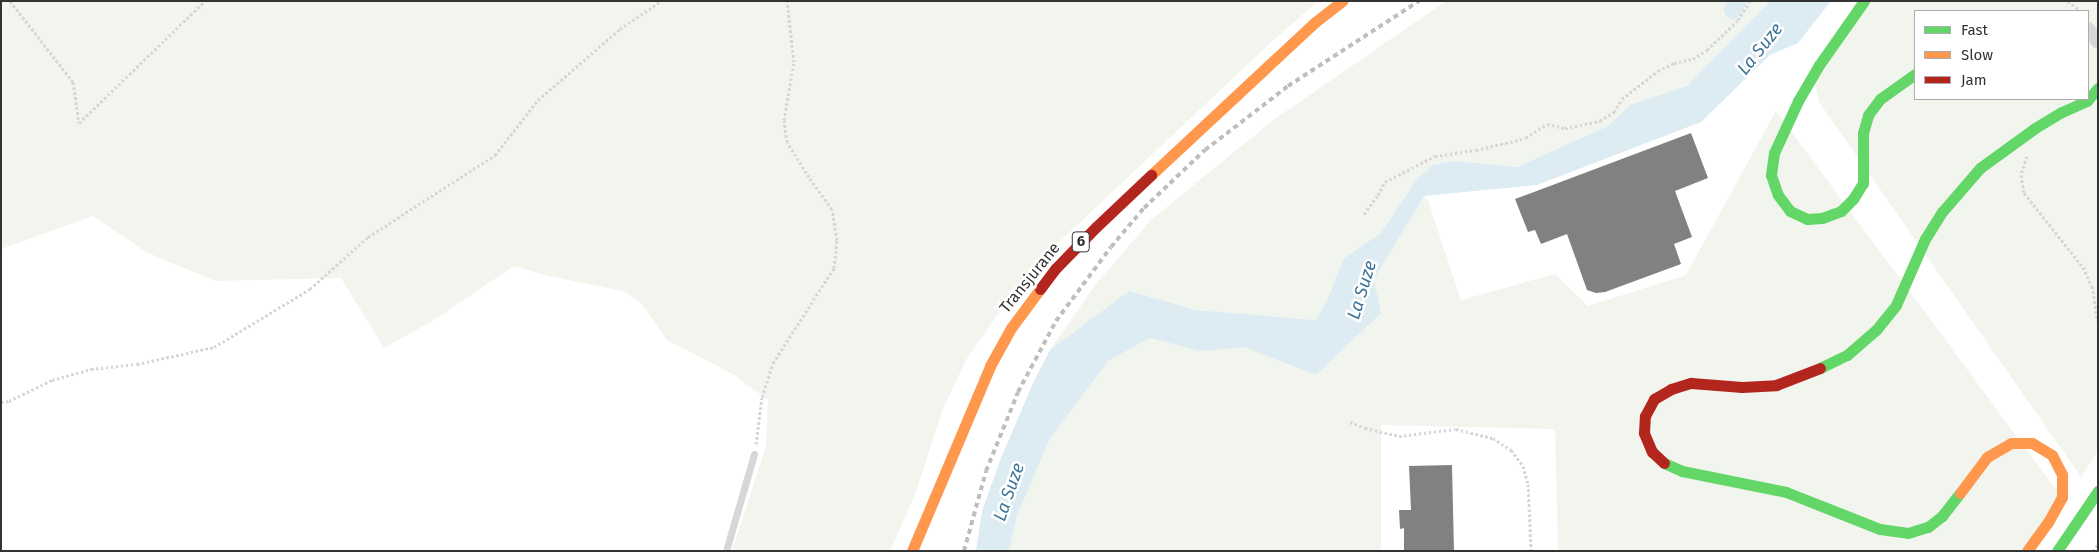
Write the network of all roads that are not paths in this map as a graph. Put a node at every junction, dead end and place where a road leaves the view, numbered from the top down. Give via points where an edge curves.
1 (1342, 1) edge
2 (1864, 1) edge
3 (2089, 30) edge
4 (2098, 42) edge
5 (1914, 75) edge
6 (2098, 88) edge
7 (2089, 99) edge
8 (2088, 100) edge
9 (754, 454) road end
10 (2098, 491) edge
11 (726, 551) edge
12 (912, 551) edge
13 (2028, 551) edge
14 (2057, 551) edge

1 - 12 street, Transjurane / 6 via 1314,23 1056,268 1011,328 990,366
2 - 5 street via 1819,65 1774,153 1771,175 1778,195 1790,211 1807,219 1822,218 1841,211 1853,199 1863,183 1863,133 1868,115 1880,99
3 - 4 street
6 - 7 street
8 - 13 street via 2035,128 1980,168 1942,212 1925,239 1896,305 1876,330 1847,355 1776,385 1742,387 1691,383 1671,389 1654,399 1645,416 1644,433 1652,452 1666,465 1786,492 1880,529 1908,533 1928,527 1942,516 1987,457 2011,443 2032,443 2052,455 2062,475 2062,497
9 - 11 lane
10 - 14 street

